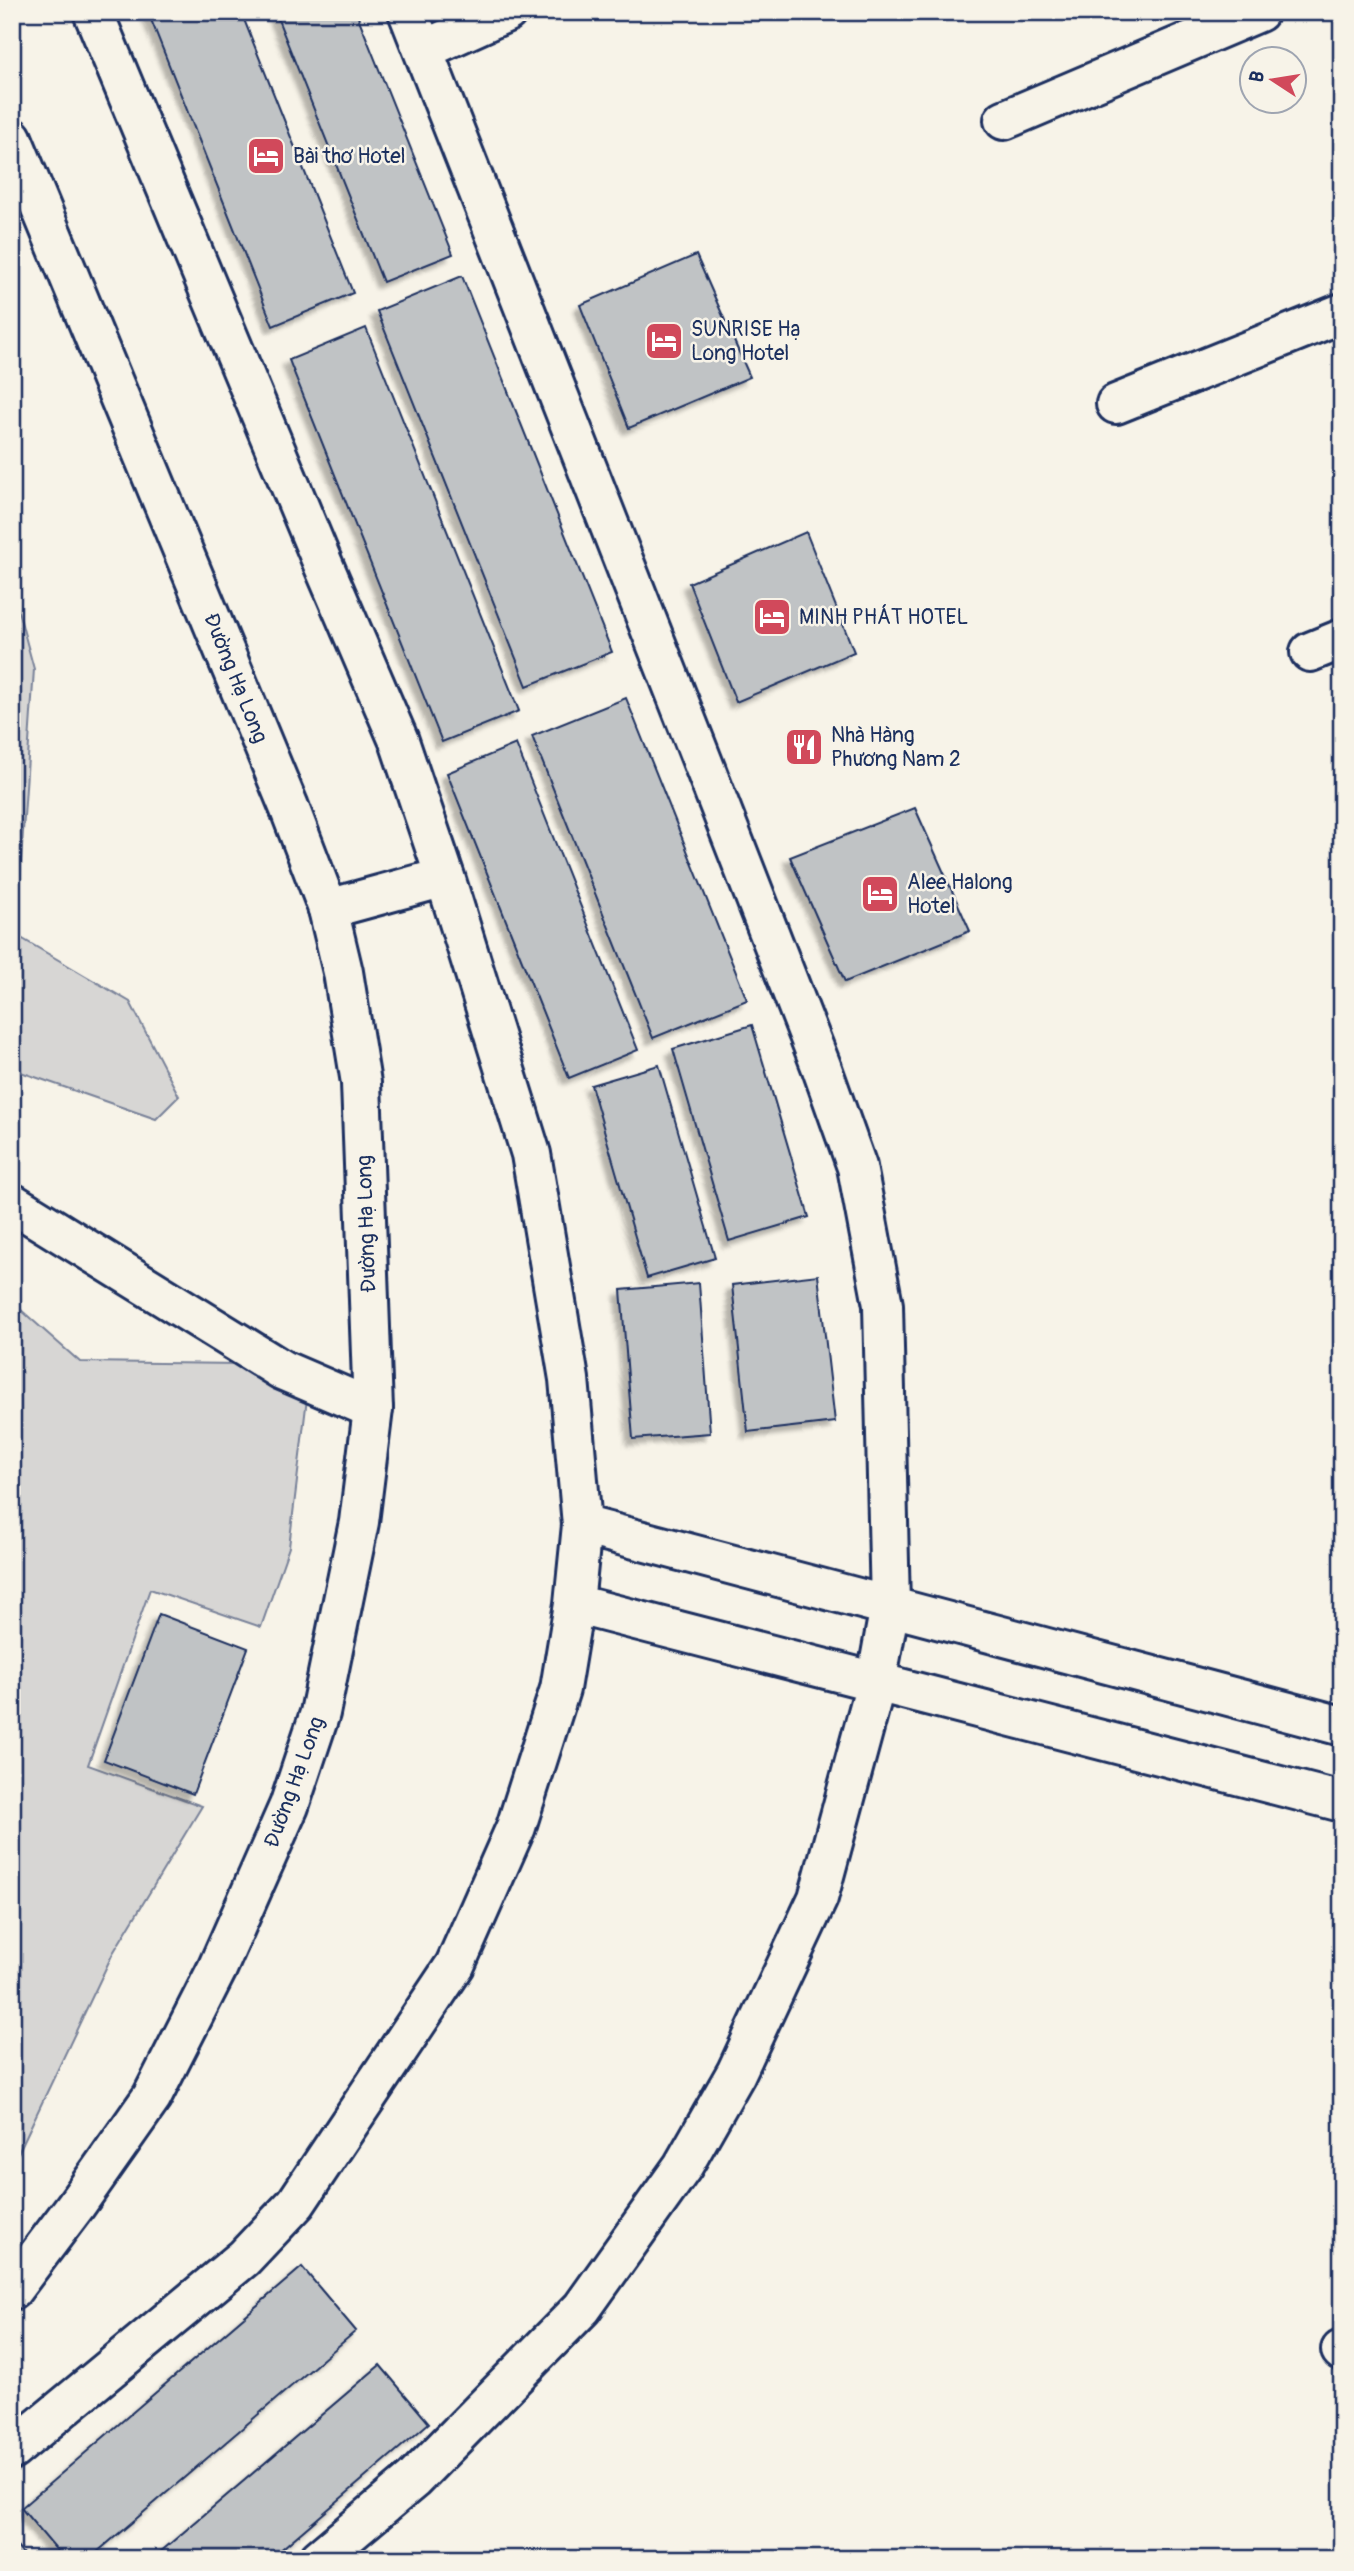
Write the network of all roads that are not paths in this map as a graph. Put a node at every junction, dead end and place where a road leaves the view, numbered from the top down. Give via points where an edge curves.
1 (93, 12) edge
2 (408, 12) edge
3 (506, 12) edge
4 (1259, 12) edge
5 (424, 50) junction
6 (1004, 120) dead end
7 (12, 138) edge
8 (1342, 313) edge
9 (1116, 404) dead end
10 (445, 877) junction
11 (328, 909) junction
12 (12, 1203) edge
13 (373, 1409) junction
14 (582, 1525) junction
15 (574, 1604) junction
16 (890, 1606) junction
17 (876, 1683) junction
18 (1342, 1726) edge
19 (1342, 1802) edge
20 (12, 2290) edge
21 (20, 2432) edge
22 (319, 2559) edge

1 - 10 street via 399,741
2 - 5 street
3 - 5 street
4 - 6 street
5 - 16 street via 821,1066 856,1167 883,1305
7 - 11 street, Đường Hạ Long
8 - 9 street
10 - 11 street
10 - 14 street via 531,1154 569,1379
11 - 13 street, Đường Hạ Long via 361,1083
12 - 13 street via 282,1370
13 - 20 street, Đường Hạ Long via 359,1522 320,1713 289,1806 217,1969 152,2097
14 - 15 street
14 - 16 street
15 - 17 street
15 - 21 street via 560,1689 516,1827 456,1965 296,2203 244,2258
16 - 17 street
16 - 18 street
17 - 19 street
17 - 22 street via 818,1898 736,2073 683,2166 582,2308 413,2480

